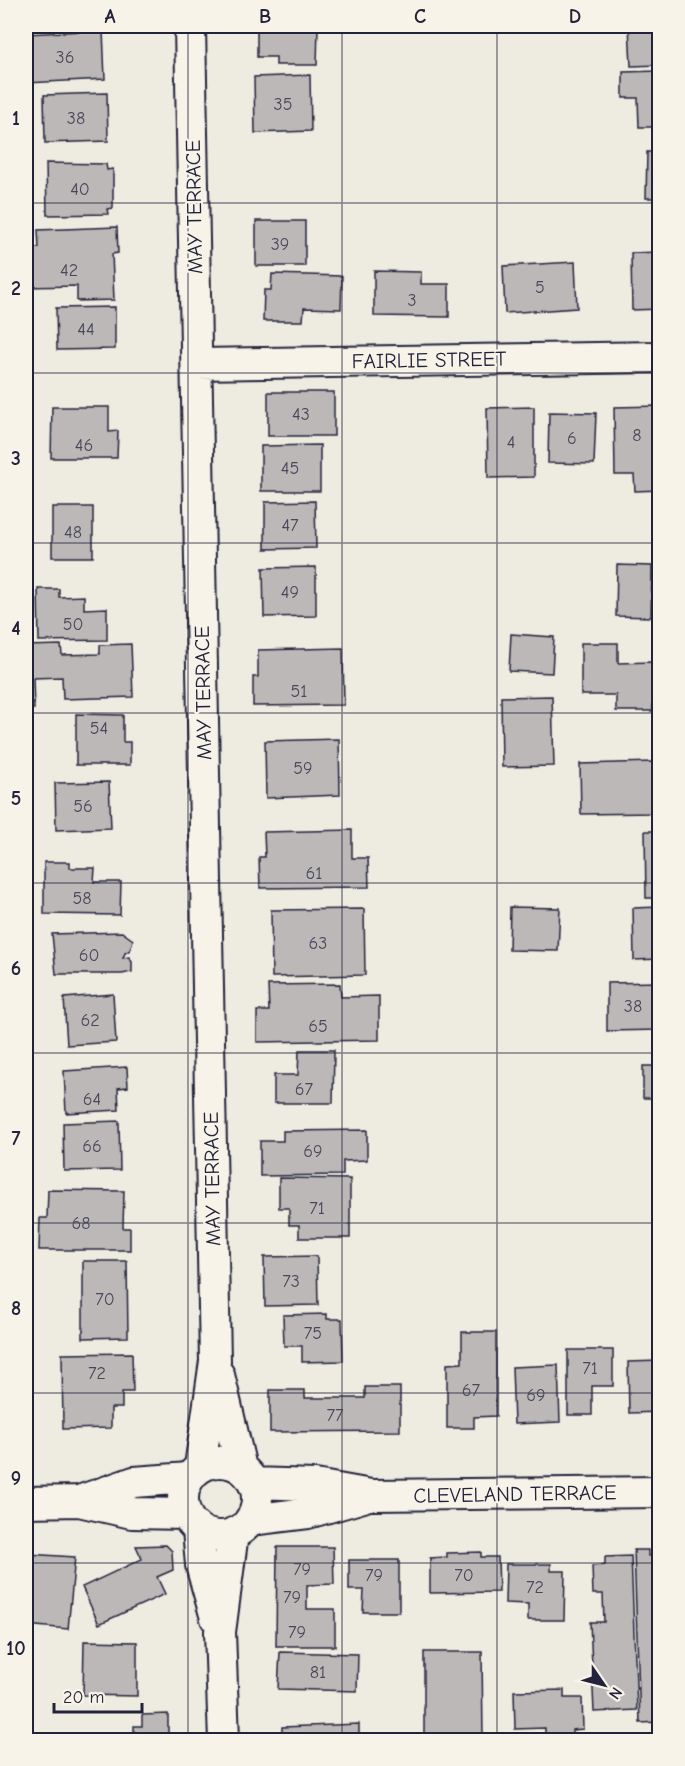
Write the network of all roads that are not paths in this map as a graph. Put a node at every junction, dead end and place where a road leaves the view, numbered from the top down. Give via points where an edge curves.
1 (190, 26) edge
2 (660, 357) edge
3 (198, 364) junction
4 (215, 1361) junction
5 (194, 1472) junction
6 (247, 1475) junction
7 (660, 1492) edge
8 (371, 1495) junction
9 (79, 1501) junction
10 (26, 1502) edge
11 (192, 1521) junction
12 (242, 1527) junction
13 (220, 1632) junction
14 (224, 1740) edge

1 - 3 street, MAY TERRACE
2 - 3 street, FAIRLIE STREET
3 - 4 street, MAY TERRACE
4 - 5 street, MAY TERRACE
4 - 6 street, MAY TERRACE
5 - 6 street via 220,1461 231,1463
5 - 9 street via 134,1482
5 - 11 street via 184,1489 183,1502
6 - 8 street, CLEVELAND TERRACE
6 - 12 street via 257,1502
7 - 8 street, CLEVELAND TERRACE
8 - 12 street, CLEVELAND TERRACE
9 - 10 street
9 - 11 street
11 - 12 street via 209,1534 221,1536
11 - 13 street
12 - 13 street
13 - 14 street

